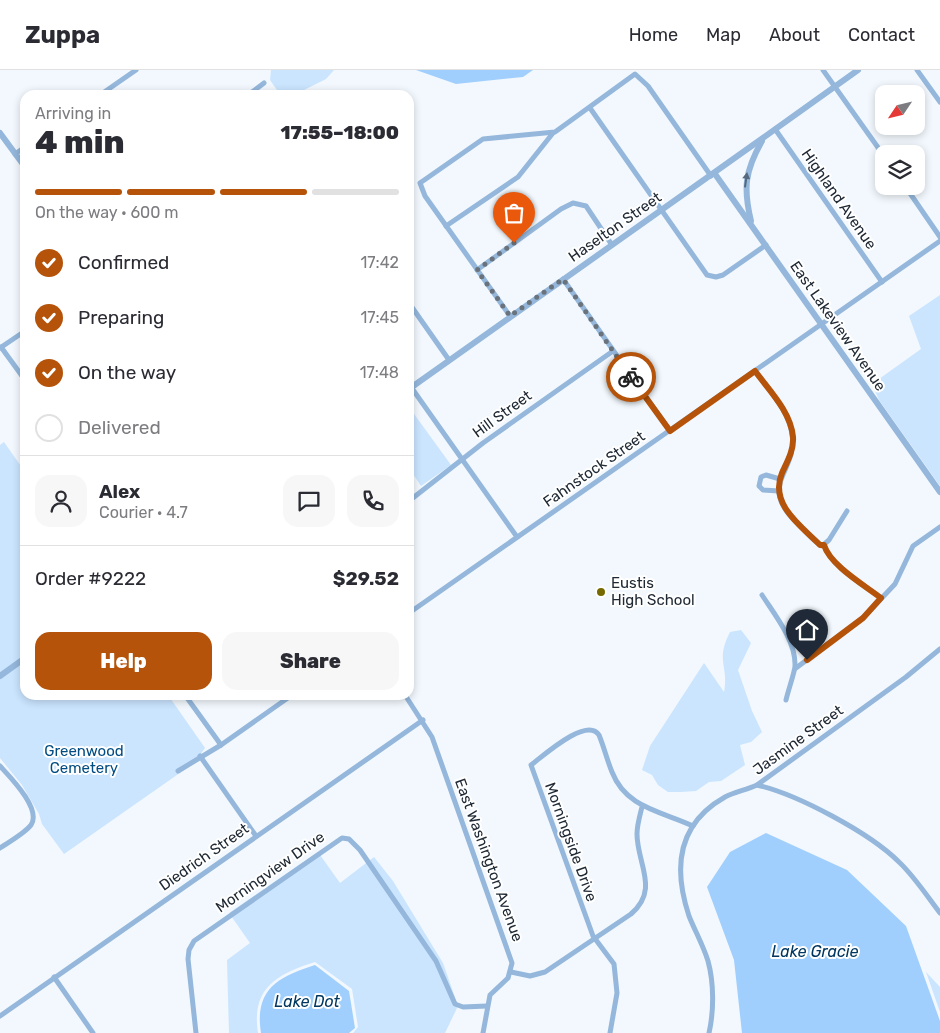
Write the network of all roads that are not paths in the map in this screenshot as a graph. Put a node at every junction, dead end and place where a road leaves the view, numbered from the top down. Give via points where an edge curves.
1 (136, 70) edge
2 (823, 70) edge
3 (858, 70) edge
4 (917, 70) edge
5 (264, 83) dead end
6 (834, 87) junction
7 (107, 90) edge
8 (255, 90) edge
9 (940, 102) edge
10 (590, 108) junction
11 (775, 129) junction
12 (0, 133) edge
13 (553, 133) junction
14 (764, 138) junction
15 (876, 145) edge
16 (20, 150) edge
17 (15, 154) junction
18 (20, 161) edge
19 (713, 175) junction
20 (911, 195) edge
21 (662, 209) junction
22 (752, 225) junction
23 (446, 226) junction
24 (940, 237) edge
25 (940, 241) edge
26 (612, 245) junction
27 (766, 245) junction
28 (477, 270) junction
29 (563, 279) junction
30 (882, 282) junction
31 (414, 310) edge
32 (510, 316) junction
33 (822, 325) junction
34 (20, 335) edge
35 (1, 348) edge
36 (613, 351) junction
37 (449, 360) junction
38 (755, 371) junction
39 (20, 373) edge
40 (414, 385) edge
41 (414, 394) edge
42 (670, 431) junction
43 (462, 460) junction
44 (780, 479) junction
45 (779, 491) junction
46 (940, 492) edge
47 (414, 496) edge
48 (847, 511) dead end
49 (940, 527) edge
50 (517, 537) junction
51 (824, 545) junction
52 (762, 595) dead end
53 (881, 598) junction
54 (414, 609) edge
55 (940, 649) edge
56 (20, 662) edge
57 (796, 668) junction
58 (0, 676) edge
59 (189, 700) edge
60 (285, 700) edge
61 (409, 700) edge
62 (786, 700) dead end
63 (423, 720) junction
64 (222, 745) junction
65 (200, 756) junction
66 (0, 766) edge
67 (178, 771) dead end
68 (757, 785) junction
69 (642, 806) junction
70 (693, 826) junction
71 (256, 836) junction
72 (0, 848) edge
73 (940, 913) edge
74 (595, 938) junction
75 (511, 972) junction
76 (54, 977) junction
77 (488, 1006) junction
78 (0, 1016) edge
79 (93, 1033) edge
80 (196, 1033) edge
81 (483, 1033) edge
82 (610, 1033) edge
83 (709, 1033) edge

1 - 7 street
2 - 6 street
3 - 6 street, Haselton Street
4 - 9 street
5 - 8 street
6 - 11 street, Haselton Street
6 - 15 street
10 - 13 street
10 - 19 street, East Lakeview Avenue via 635,74 648,86
10 - 21 street
11 - 14 street, Haselton Street
11 - 30 street, Highland Avenue
12 - 17 street
13 - 23 street via 518,176
13 - 23 street via 483,139 421,181 421,188
14 - 19 street, Haselton Street
22 -> 14 street via 746,182 750,162
16 - 17 street
17 - 18 street
19 - 21 street, Haselton Street
19 - 22 street, East Lakeview Avenue
20 - 24 street
21 - 26 street, Haselton Street
21 - 27 street via 705,273 712,277 734,269
22 - 27 street, East Lakeview Avenue
23 - 28 street
25 - 30 street, Fahnstock Street
26 - 28 street via 586,206 577,202 560,209
26 - 29 street, Haselton Street
27 - 33 street, East Lakeview Avenue
28 - 32 street
29 - 32 street, Haselton Street
29 - 36 street
30 - 33 street, Fahnstock Street
31 - 37 street
32 - 37 street, Haselton Street
33 - 38 street, Fahnstock Street
33 - 46 street, East Lakeview Avenue
34 - 35 street
35 - 39 street
36 - 42 street
36 - 43 street, Hill Street
37 - 40 street, Haselton Street
38 - 42 street, Fahnstock Street
38 - 44 street via 784,410 791,428 792,449
41 - 43 street
42 - 50 street, Fahnstock Street
43 - 47 street, Hill Street
43 - 50 street
44 - 45 street
44 - 45 street via 766,475 759,482 763,490
45 - 51 street via 789,515 820,545
48 - 51 street
49 - 53 street via 913,546 894,584
50 - 54 street, Fahnstock Street
51 - 53 street via 828,555
52 - 57 street via 786,636
53 - 57 street via 845,633
55 - 68 street, Jasmine Street
56 - 58 street
57 - 62 street
59 - 64 street
60 - 64 street
61 - 63 street, East Washington Avenue
63 - 71 street, Diedrich Street
63 - 75 street, East Washington Avenue via 505,938
64 - 65 street
65 - 67 street
65 - 71 street
66 - 72 street via 30,802 33,818 32,824
68 - 70 street, Jasmine Street via 714,804
68 - 73 street via 792,796 877,844 901,864
69 - 70 street
69 - 74 street via 637,834 645,897 631,914
69 - 74 street, Morningside Drive via 616,781 599,735 593,729 576,733 531,765
70 - 83 street, Jasmine Street via 682,848 680,879 690,918 708,964 712,1000
71 - 76 street, Diedrich Street
74 - 75 street via 545,972 530,976
74 - 82 street via 617,975
75 - 77 street via 493,990
76 - 78 street, Diedrich Street
76 - 79 street
77 - 80 street, Morningview Drive via 455,1004 427,946 360,850 352,841 342,838 198,937 190,946 188,958
77 - 81 street

